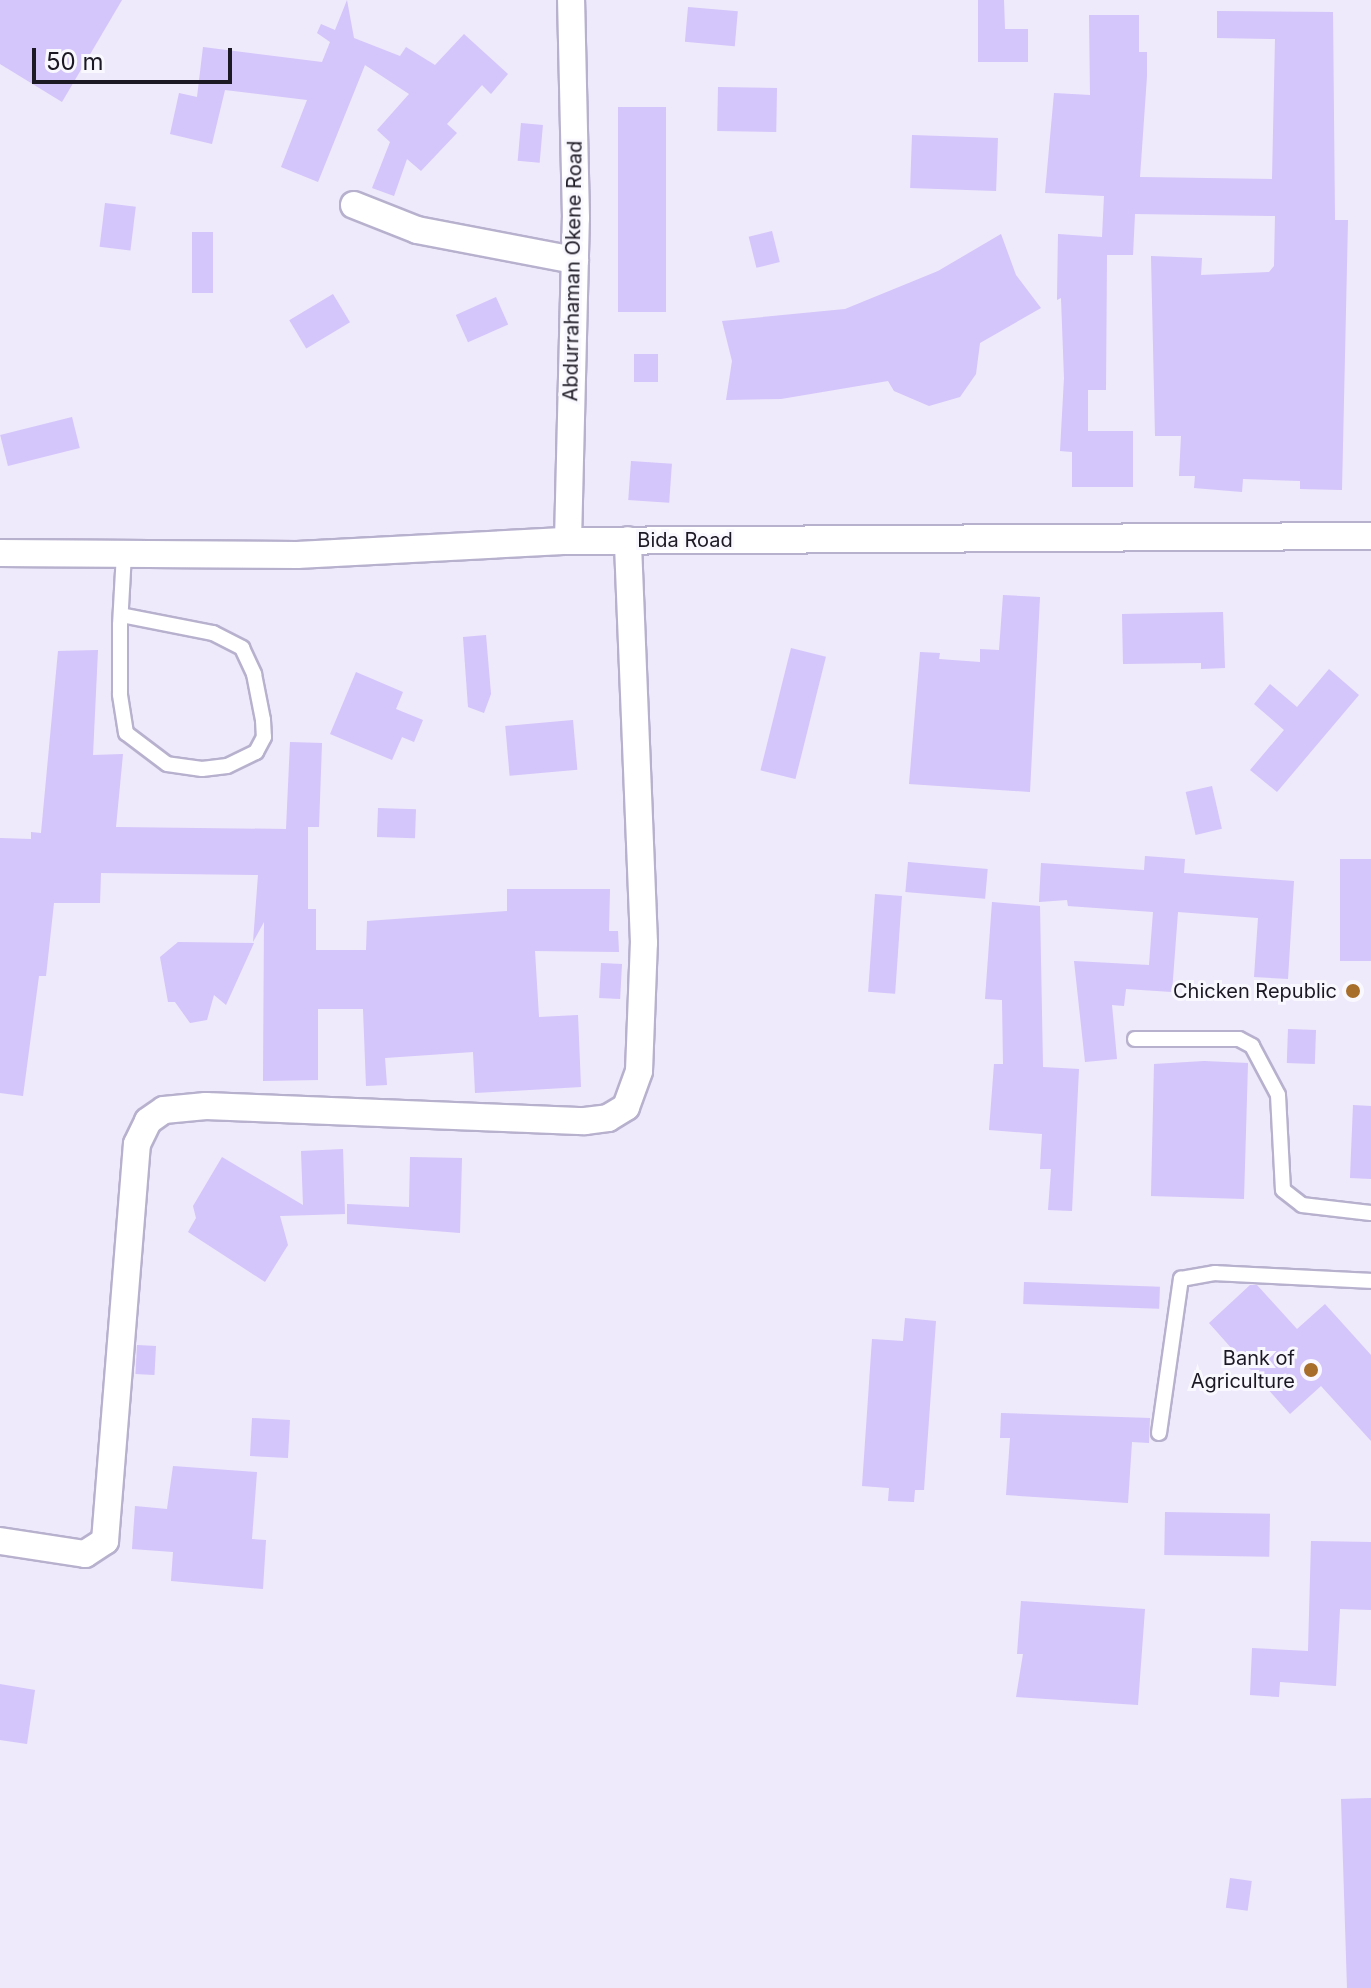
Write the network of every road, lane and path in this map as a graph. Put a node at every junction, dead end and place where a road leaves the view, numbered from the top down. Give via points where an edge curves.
1 (571, 0) edge
2 (354, 205) dead end
3 (575, 260) junction
4 (1371, 536) edge
5 (628, 540) junction
6 (568, 541) junction
7 (0, 553) edge
8 (124, 554) junction
9 (121, 615) junction
10 (1135, 1039) dead end
11 (1371, 1213) edge
12 (1371, 1281) edge
13 (1159, 1433) dead end
14 (0, 1541) edge

1 - 3 street, Abdurrahaman Okene Road
2 - 3 street via 417,230
3 - 6 street, Abdurrahaman Okene Road
4 - 5 street, Bida Road
5 - 6 street, Bida Road
5 - 14 street via 644,943 639,1071 626,1107 608,1118 585,1121 206,1106 164,1110 148,1121 137,1144 105,1541 85,1554
6 - 8 street, Bida Road via 297,555
7 - 8 street, Bida Road
8 - 9 lane
9 - 9 lane via 120,694 126,733 167,764 227,766 256,752 264,737 263,720 254,674 242,648 213,633
10 - 11 lane via 1239,1039 1252,1046 1278,1095 1283,1190 1302,1205
12 - 13 lane via 1215,1273 1181,1279

